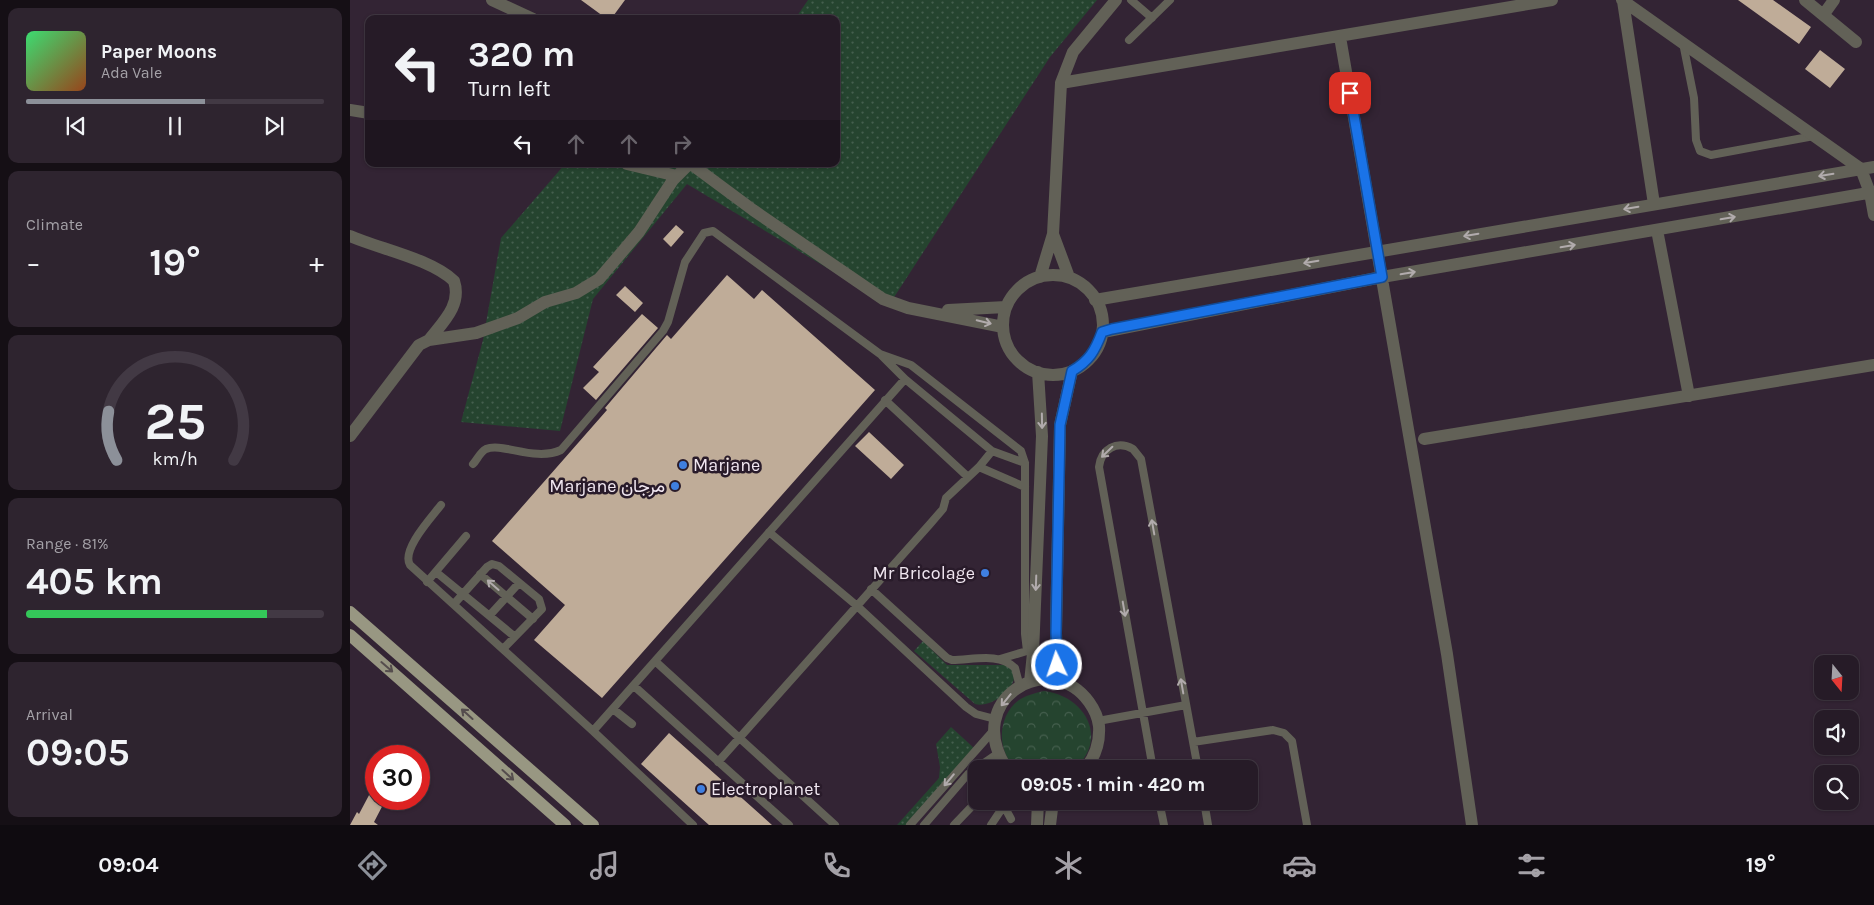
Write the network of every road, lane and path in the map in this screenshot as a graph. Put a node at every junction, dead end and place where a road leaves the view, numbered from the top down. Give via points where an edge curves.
1 (492, 0) edge
2 (1116, 0) edge
3 (1131, 0) edge
4 (1170, 0) edge
5 (1552, 0) edge
6 (1622, 0) edge
7 (1805, 0) edge
8 (1834, 0) edge
9 (507, 3) edge
10 (1824, 14) junction
11 (526, 15) edge
12 (1152, 18) junction
13 (1340, 37) junction
14 (1129, 40) dead end
15 (1682, 41) junction
16 (1856, 42) dead end
17 (1061, 83) junction
18 (350, 110) edge
19 (365, 112) edge
20 (1814, 136) junction
21 (640, 167) edge
22 (687, 167) edge
23 (694, 167) edge
24 (1868, 168) edge
25 (677, 176) junction
26 (1872, 192) edge
27 (1654, 204) junction
28 (1874, 215) edge
29 (1657, 230) junction
30 (1053, 234) junction
31 (350, 236) edge
32 (1378, 250) junction
33 (1040, 276) junction
34 (1069, 277) junction
35 (1382, 277) junction
36 (1095, 300) junction
37 (1006, 307) junction
38 (931, 311) junction
39 (1003, 326) junction
40 (1102, 332) junction
41 (430, 340) junction
42 (880, 354) junction
43 (1874, 365) edge
44 (1072, 371) junction
45 (1038, 372) junction
46 (904, 380) junction
47 (1689, 396) junction
48 (885, 400) junction
49 (350, 436) edge
50 (1424, 439) dead end
51 (992, 451) junction
52 (1025, 463) junction
53 (473, 464) dead end
54 (979, 467) junction
55 (968, 477) junction
56 (1025, 488) junction
57 (441, 504) dead end
58 (770, 532) junction
59 (466, 536) dead end
60 (436, 572) junction
61 (480, 574) junction
62 (427, 582) junction
63 (519, 583) junction
64 (871, 588) junction
65 (464, 593) junction
66 (507, 596) junction
67 (454, 604) junction
68 (856, 605) junction
69 (350, 612) edge
70 (490, 615) junction
71 (532, 619) junction
72 (350, 635) edge
73 (514, 636) junction
74 (503, 649) junction
75 (1030, 652) junction
76 (1000, 659) junction
77 (655, 662) junction
78 (1058, 681) junction
79 (1025, 685) junction
80 (634, 686) junction
81 (1186, 705) junction
82 (613, 709) junction
83 (1143, 713) junction
84 (1098, 721) junction
85 (632, 724) dead end
86 (994, 725) junction
87 (593, 731) junction
88 (739, 738) junction
89 (1193, 742) junction
90 (997, 754) junction
91 (1001, 760) edge
92 (1091, 760) edge
93 (1151, 760) edge
94 (1196, 760) edge
95 (718, 762) junction
96 (968, 810) edge
97 (1002, 810) edge
98 (1008, 810) edge
99 (1037, 810) edge
100 (1052, 810) edge
101 (1161, 810) edge
102 (1206, 810) edge
103 (1011, 819) dead end
104 (565, 825) edge
105 (593, 825) edge
106 (693, 825) edge
107 (789, 825) edge
108 (834, 825) edge
109 (910, 825) edge
110 (924, 825) edge
111 (954, 825) edge
112 (991, 825) edge
113 (1036, 825) edge
114 (1050, 825) edge
115 (1164, 825) edge
116 (1208, 825) edge
117 (1306, 825) edge
118 (1472, 825) edge

1 - 9 street
2 - 17 street via 1073,52
3 - 12 lane
4 - 12 lane
5 - 13 street
6 - 15 street
6 - 27 street
7 - 10 street
8 - 10 street
9 - 11 street
10 - 16 street
12 - 14 lane
13 - 17 street
13 - 32 street
15 - 20 street
15 - 20 lane via 1694,98 1696,140 1700,151 1717,155
17 - 30 street
18 - 19 street
20 - 24 street
21 - 25 street
22 - 25 street
23 - 38 street via 869,290 908,308
24 - 26 street
24 -> 27 street
25 - 41 street via 639,232 599,280 576,293 545,302 518,318 476,333
26 - 28 street
29 -> 26 street
27 -> 32 street
35 -> 29 street
29 - 47 street
30 - 33 street
30 - 34 street
31 - 41 street via 399,253 442,272 454,281 457,296 454,306
32 - 35 street
32 -> 36 street
33 - 34 street
33 - 37 street via 1011,297
34 - 36 street via 1088,289
35 - 40 street
35 - 118 street via 1447,654
36 - 40 street via 1100,308
37 - 38 street
37 - 39 street
38 -> 39 street
39 - 45 street via 1011,352 1023,365
40 - 44 street via 1095,352 1087,362
41 - 49 street via 418,345 408,356
42 - 46 lane
42 - 52 lane via 911,365 1016,446
42 - 53 lane via 713,232 704,233 685,262 663,331 561,450 543,456 492,448 482,452
43 - 47 street
44 - 45 street via 1059,375
44 - 78 street via 1060,425
45 -> 75 street via 1042,436
46 - 48 lane
46 - 51 lane
47 - 50 street
48 - 55 lane
48 - 58 lane
51 - 52 lane
51 - 54 lane
52 - 56 lane
54 - 55 lane
54 - 56 lane
55 - 64 lane via 946,498 943,509
56 - 75 lane via 1025,634
57 - 62 lane via 407,553 410,566
58 - 68 lane
58 - 77 lane
59 - 60 lane
60 - 62 lane
60 - 65 lane
61 - 63 lane via 490,565 496,565
61 - 65 lane
66 -> 61 lane
62 - 67 lane
63 - 66 lane
63 - 71 lane via 542,604 542,609
64 - 68 lane
64 - 76 lane via 947,658
65 - 67 lane
65 - 70 lane
66 - 70 lane
66 - 71 lane
67 - 74 lane
68 - 86 lane via 966,707
68 - 88 lane
105 -> 69 main road
70 - 73 lane
71 - 73 lane
72 -> 104 main road
73 - 74 lane
74 - 87 lane
75 - 76 lane
75 - 79 street
76 - 79 lane via 1015,668
77 - 80 lane
77 - 88 lane
78 - 79 street via 1044,679
78 - 84 street via 1084,695
79 -> 86 street via 1002,703
80 - 82 lane
80 - 95 lane
81 - 83 lane
81 -> 83 lane via 1141,458 1128,446 1116,445 1106,451 1099,467
81 - 89 lane
82 - 85 lane
82 - 87 lane
83 - 84 lane
83 - 93 lane
84 - 92 street via 1099,738
86 - 90 street
86 -> 109 lane
87 - 106 lane
88 - 95 lane
88 - 108 lane
89 - 94 lane
89 - 117 lane via 1273,730 1284,733 1292,741
90 - 91 street
90 - 110 lane via 968,774
95 - 107 lane
96 - 111 lane
97 - 112 lane
98 - 103 lane
99 - 113 street
100 - 114 street
101 - 115 lane
102 - 116 lane

